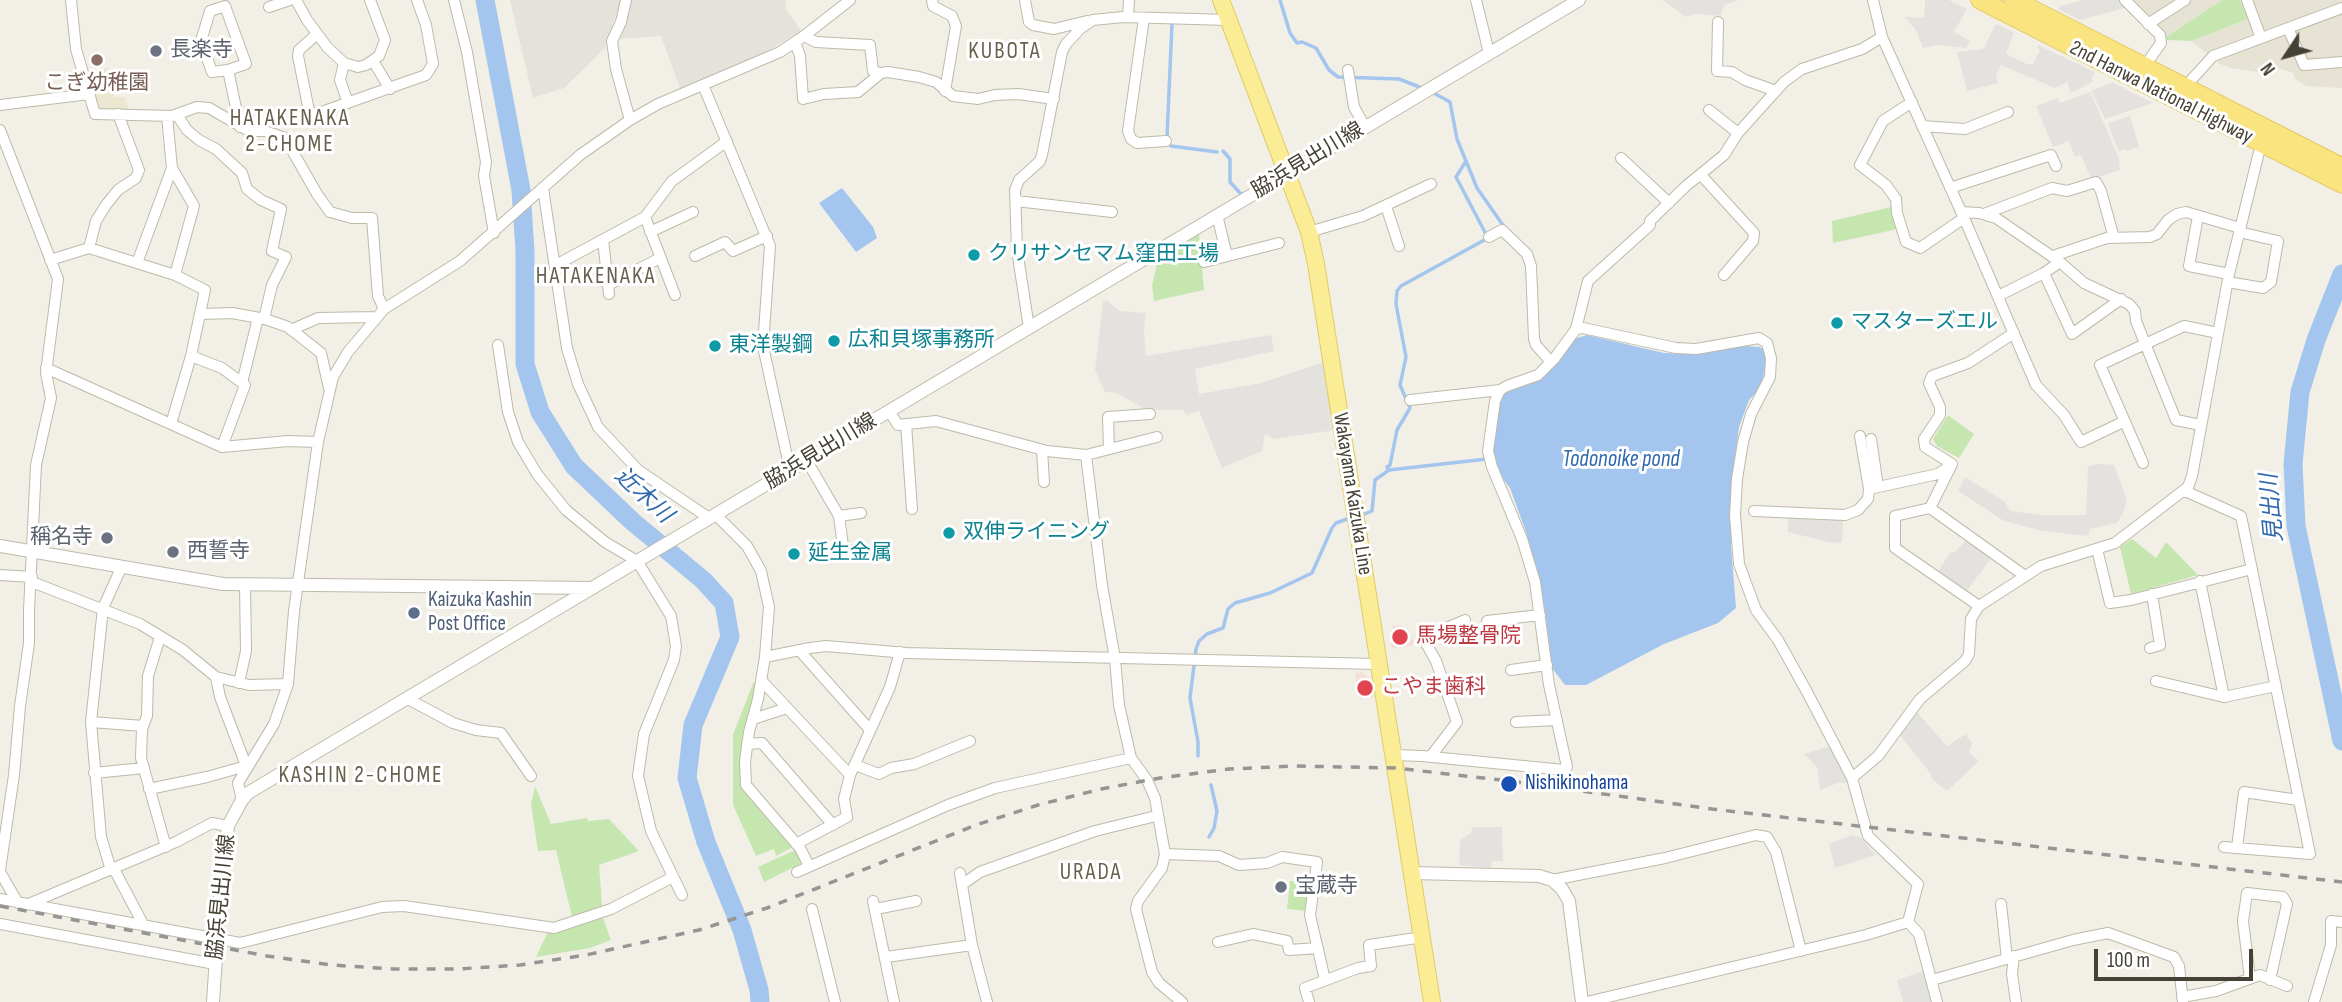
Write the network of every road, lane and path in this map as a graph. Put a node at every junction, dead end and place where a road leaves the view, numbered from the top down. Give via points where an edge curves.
1 (71, 0) edge
2 (290, 0) edge
3 (296, 0) edge
4 (370, 0) edge
5 (418, 0) edge
6 (454, 0) edge
7 (626, 0) edge
8 (850, 0) edge
9 (932, 0) edge
10 (1025, 0) edge
11 (1129, 0) edge
12 (1222, 0) edge
13 (1476, 0) edge
14 (1579, 0) edge
15 (1873, 0) edge
16 (1980, 0) edge
17 (2014, 0) edge
18 (2125, 0) edge
19 (2247, 0) edge
20 (2188, 2) edge
21 (269, 7) dead end
22 (2342, 8) edge
23 (1128, 17) junction
24 (1144, 18) junction
25 (1093, 20) junction
26 (1229, 20) junction
27 (1718, 22) dead end
28 (2148, 24) junction
29 (1057, 28) junction
30 (2288, 28) junction
31 (317, 34) junction
32 (1882, 37) junction
33 (2261, 38) junction
34 (799, 39) junction
35 (1066, 44) junction
36 (1489, 53) junction
37 (373, 61) junction
38 (2342, 62) edge
39 (344, 63) junction
40 (2144, 67) junction
41 (228, 70) junction
42 (1349, 70) dead end
43 (881, 73) junction
44 (703, 85) junction
45 (2184, 88) junction
46 (390, 89) junction
47 (945, 91) junction
48 (1776, 91) junction
49 (89, 94) junction
50 (1054, 99) junction
51 (1912, 102) junction
52 (348, 103) junction
53 (0, 105) edge
54 (1709, 110) dead end
55 (2008, 112) dead end
56 (118, 114) junction
57 (172, 116) junction
58 (630, 120) junction
59 (1923, 126) junction
60 (240, 127) junction
61 (1365, 127) junction
62 (0, 130) edge
63 (1738, 133) junction
64 (727, 141) junction
65 (1166, 141) dead end
66 (2261, 144) junction
67 (1621, 158) dead end
68 (2056, 166) dead end
69 (2342, 167) edge
70 (172, 168) junction
71 (1287, 174) junction
72 (1701, 175) junction
73 (1431, 184) dead end
74 (2342, 184) edge
75 (1950, 188) junction
76 (542, 190) junction
77 (1016, 201) junction
78 (1669, 203) junction
79 (1386, 206) junction
80 (693, 212) dead end
81 (1112, 212) dead end
82 (1984, 214) junction
83 (1217, 215) junction
84 (1963, 215) junction
85 (2197, 216) junction
86 (645, 217) junction
87 (2240, 230) junction
88 (496, 231) junction
89 (650, 232) junction
90 (1309, 232) junction
91 (767, 236) junction
92 (1489, 237) dead end
93 (2114, 238) junction
94 (603, 240) junction
95 (1279, 243) dead end
96 (1399, 246) dead end
97 (89, 248) junction
98 (695, 256) dead end
99 (1227, 256) junction
100 (660, 258) junction
101 (2057, 259) junction
102 (50, 260) junction
103 (1204, 262) dead end
104 (137, 263) junction
105 (556, 265) junction
106 (2044, 273) junction
107 (174, 275) junction
108 (1724, 275) dead end
109 (2228, 278) junction
110 (675, 295) dead end
111 (1998, 296) junction
112 (2121, 299) junction
113 (380, 313) junction
114 (201, 314) junction
115 (261, 318) junction
116 (1028, 328) junction
117 (1576, 329) junction
118 (291, 330) junction
119 (2014, 333) junction
120 (2218, 333) junction
121 (2146, 344) junction
122 (498, 345) dead end
123 (191, 356) junction
124 (1551, 362) junction
125 (47, 368) junction
126 (242, 383) junction
127 (330, 388) junction
128 (1500, 390) junction
129 (1410, 400) dead end
130 (889, 411) junction
131 (1150, 414) dead end
132 (2123, 422) junction
133 (171, 424) junction
134 (906, 424) junction
135 (2202, 425) junction
136 (1157, 438) dead end
137 (1866, 438) dead end
138 (318, 442) junction
139 (222, 447) junction
140 (1109, 449) junction
141 (1041, 450) junction
142 (1086, 455) junction
143 (807, 461) junction
144 (2143, 463) dead end
145 (1952, 464) junction
146 (790, 470) junction
147 (1044, 482) dead end
148 (1873, 488) junction
149 (2185, 491) junction
150 (909, 504) dead end
151 (1930, 508) junction
152 (1754, 511) dead end
153 (860, 513) dead end
154 (839, 516) junction
155 (710, 518) junction
156 (0, 546) edge
157 (866, 549) dead end
158 (2097, 549) junction
159 (33, 551) junction
160 (637, 561) junction
161 (121, 566) junction
162 (2252, 569) junction
163 (0, 575) edge
164 (2025, 576) junction
165 (32, 580) junction
166 (2200, 581) junction
167 (245, 585) junction
168 (298, 587) junction
169 (594, 588) junction
170 (2152, 594) junction
171 (1979, 606) junction
172 (103, 608) junction
173 (1540, 615) junction
174 (1465, 620) dead end
175 (1487, 621) dead end
176 (160, 637) junction
177 (2150, 648) dead end
178 (799, 650) junction
179 (900, 652) junction
180 (765, 657) junction
181 (1115, 659) junction
182 (1378, 664) junction
183 (1547, 665) junction
184 (1511, 670) dead end
185 (216, 677) junction
186 (762, 681) junction
187 (2157, 681) dead end
188 (239, 683) junction
189 (288, 684) junction
190 (2276, 686) junction
191 (2224, 697) junction
192 (407, 698) junction
193 (787, 708) junction
194 (753, 719) junction
195 (1557, 720) junction
196 (90, 722) junction
197 (1516, 722) dead end
198 (144, 726) junction
199 (870, 730) junction
200 (970, 741) dead end
201 (747, 744) junction
202 (1394, 755) junction
203 (1431, 756) junction
204 (1131, 758) junction
205 (247, 767) junction
206 (144, 768) junction
207 (852, 770) junction
208 (94, 773) junction
209 (531, 776) dead end
210 (1852, 778) junction
211 (149, 789) junction
212 (242, 800) junction
213 (2298, 800) junction
214 (1156, 816) junction
215 (833, 825) junction
216 (228, 826) junction
217 (796, 844) junction
218 (166, 847) junction
219 (2224, 847) dead end
220 (2237, 848) junction
221 (1165, 854) junction
222 (809, 866) junction
223 (112, 869) junction
224 (0, 871) edge
225 (797, 872) dead end
226 (1412, 873) junction
227 (673, 877) junction
228 (1552, 880) junction
229 (682, 895) dead end
230 (0, 899) edge
231 (916, 901) dead end
232 (22, 904) junction
233 (2001, 904) dead end
234 (812, 909) dead end
235 (1908, 922) junction
236 (2342, 922) edge
237 (143, 924) junction
238 (2, 926) edge
239 (1423, 937) junction
240 (216, 940) junction
241 (1218, 942) dead end
242 (972, 945) junction
243 (1318, 948) junction
244 (1801, 951) junction
245 (886, 957) junction
246 (2010, 957) junction
247 (215, 964) junction
248 (2250, 979) junction
249 (1325, 980) junction
250 (1932, 980) junction
251 (2270, 980) junction
252 (2287, 986) dead end
253 (2183, 1000) edge
254 (213, 1002) edge
255 (835, 1002) edge
256 (894, 1002) edge
257 (987, 1002) edge
258 (1182, 1002) edge
259 (1309, 1002) edge
260 (1432, 1002) edge
261 (1584, 1002) edge
262 (1937, 1002) edge
263 (2016, 1002) edge
264 (2314, 1002) edge

1 - 49 street via 76,49
2 - 21 street
3 - 31 street
4 - 37 street via 386,40
5 - 46 street via 433,64 426,75
6 - 88 street
7 - 58 street via 612,41
8 - 34 street
9 - 47 street via 933,6 952,16 956,26
10 - 29 street via 1033,25
11 - 23 street
12 - 26 main road, Wakayama Kaizuka Line
13 - 36 street
14 - 36 street, 脇浜見出川線
15 - 32 street
16 - 66 highway, 2nd Hanwa National Highway
17 - 40 highway, 2nd Hanwa National Highway
18 - 28 street
19 - 33 street
20 - 28 street
22 - 30 street
23 - 24 street
23 - 25 street
24 - 26 street
24 - 65 street via 1128,131 1137,143
25 - 29 street
25 - 35 street
26 - 71 main road, Wakayama Kaizuka Line
27 - 48 street via 1717,71 1732,72
28 - 40 street via 2160,35 2161,43
29 - 35 street
30 - 33 street
30 - 38 street via 2304,65
31 - 39 street
31 - 52 street via 299,56 309,111 316,114
32 - 48 street via 1802,69
32 - 51 street
33 - 45 street via 2213,57
34 - 43 street via 870,45 873,71
34 - 43 street via 803,99 858,92
34 - 44 street
35 - 50 street
36 - 61 street, 脇浜見出川線
37 - 39 street via 358,67
37 - 46 street
39 - 52 street via 340,80
40 - 45 highway, 2nd Hanwa National Highway
41 - 41 street via 212,72 201,41 210,11 225,6 246,64
41 - 60 street
42 - 61 street via 1354,107
43 - 47 street via 919,77 936,82
44 - 58 street
44 - 64 street
45 - 69 highway, 2nd Hanwa National Highway
46 - 52 street
47 - 50 street via 978,99 1018,94
48 - 63 street
49 - 53 street
49 - 56 street via 95,114
50 - 77 street via 1040,161 1018,180
51 - 59 street
51 - 84 street via 1883,121 1860,165 1896,198 1906,242 1920,248
54 - 63 street
55 - 59 street via 1965,129
56 - 57 street
56 - 97 street via 139,170 106,205
57 - 60 street via 197,107 209,108
57 - 70 street
57 - 115 street via 242,173 247,189 281,209 272,251 286,257
58 - 76 street via 580,155
59 - 75 street
60 - 113 street via 285,138 330,212 372,218
61 - 71 street, 脇浜見出川線
62 - 102 street
63 - 72 street via 1724,155
64 - 86 street via 672,181
64 - 91 street
66 - 74 highway, 2nd Hanwa National Highway
66 - 87 street
67 - 78 street
68 - 75 street via 2051,155
70 - 104 street
70 - 107 street via 194,205
71 - 83 street, 脇浜見出川線
71 - 90 main road, Wakayama Kaizuka Line
72 - 78 street
72 - 108 street via 1754,233 1754,242
73 - 79 street
75 - 84 street
76 - 88 street
76 - 105 street
77 - 81 street
77 - 116 street via 1017,250
78 - 117 street via 1588,281
79 - 90 street
79 - 96 street
80 - 89 street
82 - 84 street
82 - 93 street via 2052,188 2067,191 2096,182
82 - 101 street
83 - 99 street
83 - 116 street, 脇浜見出川線
84 - 111 street
85 - 87 street
85 - 93 street via 2177,214 2150,237
85 - 109 street via 2189,266
86 - 89 street
86 - 94 street
87 - 109 street
87 - 109 street via 2278,241 2271,282 2263,288
88 - 113 street via 460,261
89 - 100 street
90 - 182 main road, Wakayama Kaizuka Line
91 - 98 street via 733,251 723,238
91 - 146 street via 763,346
92 - 124 street via 1502,230 1527,254 1534,339
93 - 101 street via 2086,243
94 - 100 street via 608,290
94 - 105 street
95 - 99 street
97 - 102 street
97 - 104 street
99 - 103 street
100 - 110 street
101 - 106 street
101 - 112 street via 2084,282
102 - 125 street via 58,279
104 - 107 street
105 - 155 street via 568,348 578,384 598,426 638,470
106 - 111 street
106 - 112 street via 2072,334
107 - 114 street via 205,290
109 - 120 street
111 - 119 street
112 - 121 street via 2134,310
113 - 118 street via 317,317
113 - 127 street via 339,365
114 - 115 street
114 - 123 street
115 - 118 street
115 - 126 street
116 - 130 street, 脇浜見出川線
117 - 124 street
117 - 210 street via 1676,348 1759,338 1767,343 1770,377 1751,414 1737,479 1739,564 1756,610 1790,661
118 - 127 street via 321,353
119 - 132 street via 2036,385 2081,442
119 - 145 street via 1968,363 1932,376 1928,383 1940,415 1924,439 1925,447
120 - 121 street via 2185,326
120 - 135 street
121 - 132 street via 2100,365
121 - 135 street via 2176,421
122 - 160 street via 508,412 518,442 537,474 566,510
123 - 126 street via 222,368
123 - 133 street
124 - 128 street via 1538,375
125 - 133 street
125 - 159 street via 51,398 36,465
126 - 139 street via 246,385
127 - 138 street
128 - 129 street
128 - 173 street via 1488,451 1529,559
130 - 134 street via 898,425
130 - 143 street, 脇浜見出川線
131 - 140 street via 1108,417
132 - 144 street
133 - 139 street
134 - 141 street via 936,421
134 - 150 street via 904,467
135 - 149 street
136 - 140 street
137 - 148 street
138 - 139 street
138 - 168 street
140 - 142 street
141 - 142 street
141 - 147 street
142 - 181 street
143 - 146 street, 脇浜見出川線
143 - 154 street
145 - 148 street via 1938,474
145 - 151 street
146 - 155 street, 脇浜見出川線
148 - 152 street via 1858,510 1845,515
149 - 158 street via 2115,543
149 - 162 street via 2241,516
151 - 164 street
151 - 171 street via 1895,516 1895,548
153 - 154 street
154 - 157 street via 846,551
155 - 160 street, 脇浜見出川線
155 - 180 street via 747,546 761,571 769,607
156 - 159 street
158 - 164 street via 2040,566
158 - 170 street via 2110,603
159 - 161 street
159 - 165 street
160 - 169 street, 脇浜見出川線
160 - 227 street via 671,616 674,631 674,660 644,734 638,776 651,831
161 - 167 street
161 - 172 street
162 - 166 street
162 - 190 street
163 - 165 street
164 - 171 street
165 - 172 street
165 - 224 street via 29,642
166 - 170 street
166 - 191 street
167 - 168 street
167 - 188 street via 246,651
168 - 169 street
168 - 189 street
169 - 192 street, 脇浜見出川線
170 - 177 street via 2160,645
171 - 210 street via 1971,619 1965,662 1920,699 1878,756
172 - 176 street
172 - 196 street
173 - 175 street
173 - 183 street
174 - 203 street via 1423,638 1457,722
176 - 185 street
176 - 198 street via 148,676
178 - 179 street via 826,646
178 - 180 street
178 - 199 street
179 - 181 street
179 - 199 street
180 - 186 street
181 - 182 street
181 - 204 street
182 - 202 main road, Wakayama Kaizuka Line
183 - 184 street
183 - 195 street
185 - 188 street
185 - 205 street
186 - 193 street
186 - 194 street
187 - 191 street
188 - 189 street
189 - 205 street via 274,724
190 - 191 street
190 - 213 street
192 - 209 street via 453,723 501,733
192 - 212 street, 脇浜見出川線
193 - 194 street
193 - 207 street
194 - 201 street
195 - 197 street
195 - 203 street via 1564,770
196 - 198 street
196 - 208 street
198 - 206 street
199 - 207 street
200 - 207 street via 879,774
201 - 215 street via 762,743
201 - 217 street via 747,788
202 - 203 street
202 - 226 main road, Wakayama Kaizuka Line
204 - 214 street via 1155,798
204 - 222 street via 995,788
205 - 211 street
205 - 212 street via 238,783
206 - 208 street
206 - 211 street
207 - 215 street via 844,799 847,817
208 - 223 street via 101,836
210 - 235 street via 1868,836 1918,884
211 - 218 street
212 - 216 street, 脇浜見出川線
213 - 220 street via 2244,792
213 - 220 street via 2310,854
214 - 221 street
214 - 242 street via 1095,831 961,879
215 - 217 street
216 - 218 street via 212,822
216 - 240 street, 脇浜見出川線
217 - 222 street
218 - 223 street
219 - 220 street
221 - 243 street via 1219,856 1239,865 1282,857 1317,862 1310,915
221 - 258 street via 1136,909 1152,972 1158,983
222 - 225 street
223 - 232 street
223 - 237 street
224 - 232 street
226 - 228 street
226 - 239 main road, Wakayama Kaizuka Line
227 - 229 street
227 - 240 street via 611,909 554,928 382,906 240,943
228 - 244 street via 1756,835 1767,838 1776,852
228 - 261 street via 1569,901
230 - 232 street
231 - 245 street via 875,905
232 - 237 street
233 - 246 street
234 - 255 street
235 - 244 street
235 - 250 street via 1919,934
236 - 264 street via 2331,921 2331,945
237 - 240 street
238 - 247 street
239 - 249 street via 1369,945 1371,966
239 - 260 main road, Wakayama Kaizuka Line
240 - 247 street, 脇浜見出川線
241 - 243 street via 1253,934 1287,942 1289,950
242 - 245 street
242 - 257 street
243 - 249 street
244 - 261 street
245 - 256 street
246 - 250 street
246 - 253 street via 2110,933 2174,957
246 - 263 street
247 - 254 street, 脇浜見出川線
248 - 251 street via 2260,975
248 - 251 street via 2243,921 2248,893 2283,897 2287,904
248 - 253 street
249 - 259 street via 1305,988
250 - 262 street
251 - 252 street

